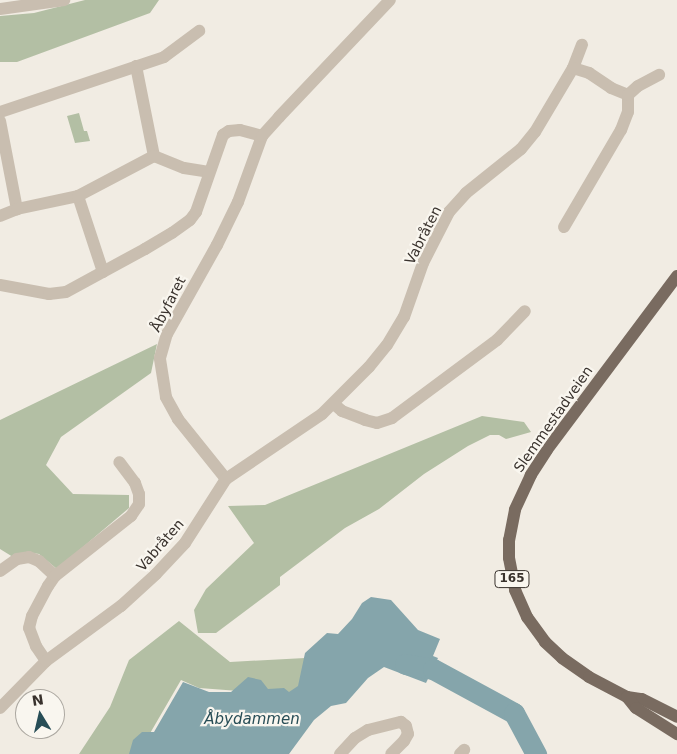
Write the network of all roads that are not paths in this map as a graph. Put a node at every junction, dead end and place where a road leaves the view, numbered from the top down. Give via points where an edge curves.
1 (64, 0) edge
2 (390, 0) edge
3 (0, 9) edge
4 (199, 31) dead end
5 (582, 44) dead end
6 (136, 66) junction
7 (573, 68) junction
8 (659, 75) dead end
9 (628, 95) junction
10 (0, 112) edge
11 (0, 121) edge
12 (262, 136) junction
13 (154, 156) junction
14 (209, 172) junction
15 (78, 196) junction
16 (16, 209) junction
17 (0, 216) edge
18 (564, 228) dead end
19 (103, 272) junction
20 (677, 276) edge
21 (0, 285) edge
22 (525, 311) dead end
23 (334, 404) junction
24 (119, 462) dead end
25 (226, 479) junction
26 (0, 571) edge
27 (55, 576) junction
28 (46, 661) junction
29 (627, 697) junction
30 (0, 708) edge
31 (677, 717) edge
32 (677, 734) edge
33 (340, 754) edge
34 (391, 754) edge

1 - 3 street
2 - 12 street, Åbyfaret
4 - 6 street via 164,57
5 - 7 street, Vabråten
6 - 10 street
6 - 13 street
7 - 9 street via 589,73
7 - 23 street, Vabråten via 535,132 521,149 466,193 450,212 423,264 404,317 381,352
8 - 9 street
9 - 18 street via 628,112 621,130
11 - 16 street
12 - 14 street via 240,130 223,135
12 - 25 street, Åbyfaret via 238,202 167,334 160,358 166,397 178,419
13 - 14 street via 184,168
13 - 15 street
14 - 19 street via 196,212 190,220
15 - 16 street
15 - 19 street
16 - 17 street
19 - 21 street via 66,292 49,294
20 - 29 main road, Slemmestadveien / 165 via 531,475 515,510 509,540 515,590 532,626 562,658
22 - 23 street via 497,340 392,418 377,423 342,411
23 - 25 street, Vabråten
24 - 27 street via 135,483 140,494 139,504 131,516
25 - 28 street, Vabråten via 185,542 156,574 121,606
26 - 27 street via 17,558 28,558 39,560
27 - 28 street via 39,601 30,628
28 - 30 street, Vabråten
29 - 31 main road, Slemmestadveien / 165 via 642,698
29 - 32 main road, Slemmestadveien / 165 via 636,708
33 - 34 street via 368,730 401,722 408,734

